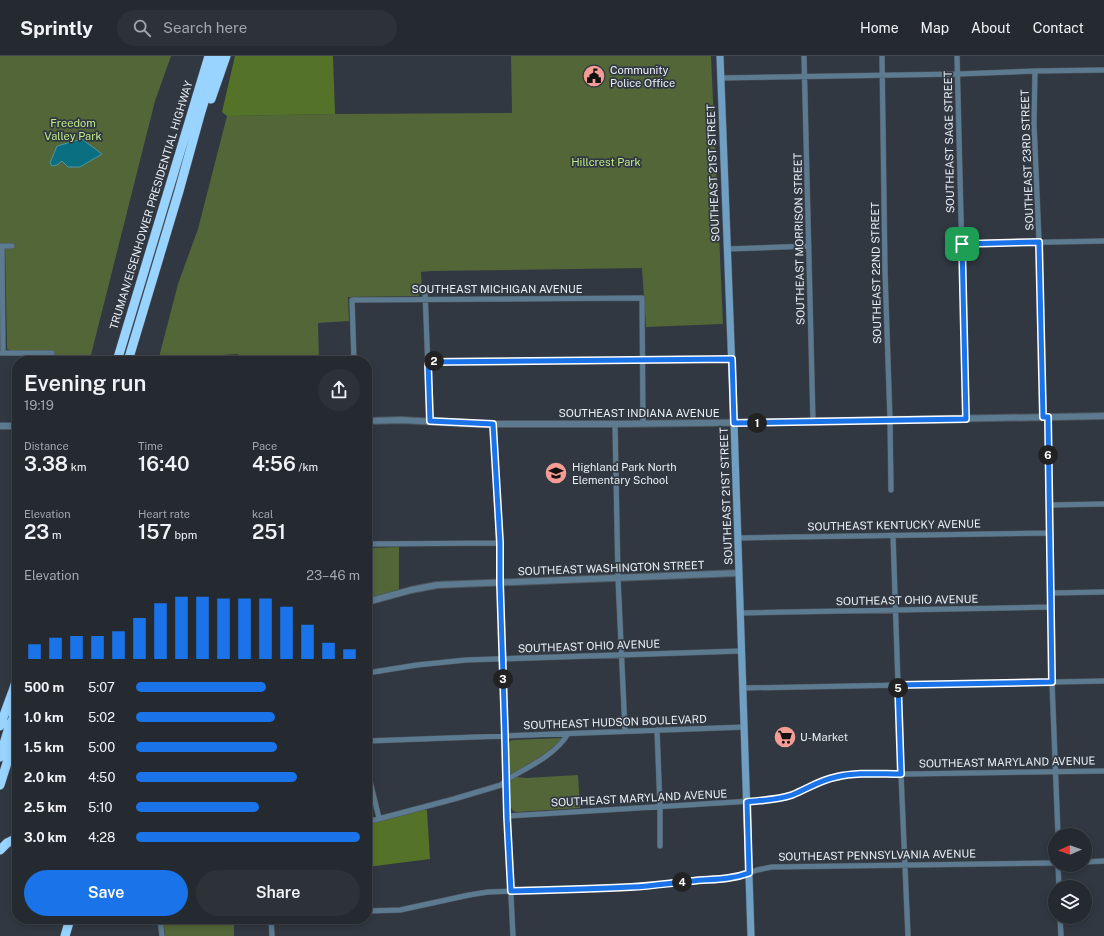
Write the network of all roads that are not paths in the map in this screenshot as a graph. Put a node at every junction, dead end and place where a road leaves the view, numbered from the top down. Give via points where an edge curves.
1 (218, 56) edge
2 (226, 56) edge
3 (720, 56) edge
4 (804, 56) edge
5 (882, 56) edge
6 (957, 56) edge
7 (207, 59) edge
8 (1104, 70) edge
9 (1035, 71) junction
10 (958, 74) junction
11 (882, 75) junction
12 (805, 76) junction
13 (720, 78) junction
14 (179, 191) junction
15 (1104, 241) edge
16 (1039, 242) junction
17 (962, 244) junction
18 (1, 246) edge
19 (12, 246) dead end
20 (809, 246) junction
21 (727, 249) junction
22 (425, 291) dead end
23 (425, 300) junction
24 (1, 353) edge
25 (52, 353) dead end
26 (118, 356) edge
27 (130, 356) edge
28 (354, 356) edge
29 (732, 359) junction
30 (642, 360) junction
31 (428, 362) junction
32 (1104, 416) edge
33 (1046, 417) junction
34 (966, 419) junction
35 (890, 420) junction
36 (372, 421) edge
37 (430, 421) junction
38 (813, 422) junction
39 (642, 423) junction
40 (734, 423) junction
41 (493, 424) junction
42 (615, 424) junction
43 (0, 426) edge
44 (12, 426) edge
45 (890, 490) dead end
46 (1104, 504) edge
47 (1049, 505) junction
48 (1050, 533) junction
49 (893, 535) junction
50 (738, 538) junction
51 (500, 543) junction
52 (372, 544) edge
53 (739, 573) junction
54 (618, 578) junction
55 (500, 583) junction
56 (1104, 592) edge
57 (1050, 593) junction
58 (372, 601) edge
59 (1051, 607) junction
60 (895, 610) junction
61 (740, 613) junction
62 (741, 651) junction
63 (622, 655) junction
64 (502, 659) junction
65 (372, 672) edge
66 (1104, 681) edge
67 (1052, 682) junction
68 (898, 685) junction
69 (743, 688) junction
70 (12, 693) edge
71 (12, 702) edge
72 (0, 706) edge
73 (12, 717) edge
74 (1, 722) edge
75 (745, 727) junction
76 (657, 730) junction
77 (625, 731) junction
78 (568, 734) junction
79 (505, 736) junction
80 (372, 741) edge
81 (12, 747) edge
82 (0, 756) edge
83 (1104, 770) edge
84 (1055, 771) junction
85 (901, 774) junction
86 (506, 780) junction
87 (0, 785) edge
88 (372, 789) edge
89 (747, 802) junction
90 (660, 807) junction
91 (507, 816) junction
92 (379, 818) junction
93 (372, 820) edge
94 (1058, 828) edge
95 (12, 840) edge
96 (660, 846) dead end
97 (0, 850) edge
98 (1048, 862) edge
99 (1092, 862) edge
100 (1104, 862) edge
101 (906, 865) junction
102 (749, 873) junction
103 (511, 891) junction
104 (372, 911) edge
105 (69, 924) edge
106 (74, 924) edge
107 (161, 924) edge
108 (272, 924) edge
109 (1060, 924) edge
110 (65, 936) edge
111 (71, 936) edge
112 (162, 936) edge
113 (272, 936) edge
114 (513, 936) edge
115 (751, 936) edge
116 (908, 936) edge
117 (1061, 936) edge

1 - 14 highway, TRUMAN/EISENHOWER PRESIDENTIAL HIGHWAY
2 - 14 highway
3 - 13 main road, SOUTHEAST 21ST STREET
4 - 12 street, SOUTHEAST MORRISON STREET
5 - 11 street, SOUTHEAST 22ND STREET
6 - 10 street, SOUTHEAST SAGE STREET
7 - 26 highway, TRUMAN/EISENHOWER PRESIDENTIAL HIGHWAY
8 - 9 street
9 - 10 street
9 - 16 street, SOUTHEAST 23RD STREET via 1034,124
10 - 11 street
10 - 17 street, SOUTHEAST SAGE STREET
11 - 12 street
11 - 35 street, SOUTHEAST 22ND STREET
12 - 13 street
12 - 20 street, SOUTHEAST MORRISON STREET
13 - 21 main road, SOUTHEAST 21ST STREET
14 - 27 highway, TRUMAN/EISENHOWER PRESIDENTIAL HIGHWAY
15 - 16 street
16 - 17 street
16 - 33 street, SOUTHEAST 23RD STREET
17 - 34 street, SOUTHEAST SAGE STREET
18 - 19 street
18 - 24 street
20 - 21 street
20 - 38 street, SOUTHEAST MORRISON STREET
21 - 29 main road, SOUTHEAST 21ST STREET
22 - 23 street
23 - 28 street, SOUTHEAST MICHIGAN AVENUE via 352,300
23 - 30 street, SOUTHEAST MICHIGAN AVENUE via 642,298
23 - 31 street
24 - 25 street
29 - 30 street
29 - 40 main road, SOUTHEAST 21ST STREET
30 - 31 street
30 - 39 street
31 - 37 street
32 - 33 street, SOUTHEAST INDIANA AVENUE
33 - 34 street, SOUTHEAST INDIANA AVENUE
33 - 47 street, SOUTHEAST 23RD STREET
34 - 35 street, SOUTHEAST INDIANA AVENUE
35 - 38 street, SOUTHEAST INDIANA AVENUE
35 - 45 street, SOUTHEAST 22ND STREET
36 - 37 street, SOUTHEAST INDIANA AVENUE
37 - 41 street, SOUTHEAST INDIANA AVENUE
38 - 40 street, SOUTHEAST INDIANA AVENUE
39 - 40 street, SOUTHEAST INDIANA AVENUE
39 - 42 street, SOUTHEAST INDIANA AVENUE
40 - 50 main road, SOUTHEAST 21ST STREET
41 - 42 street, SOUTHEAST INDIANA AVENUE
41 - 51 street
42 - 54 street
43 - 44 street
46 - 47 street
47 - 48 street, SOUTHEAST 23RD STREET
48 - 49 street, SOUTHEAST KENTUCKY AVENUE
48 - 57 street, SOUTHEAST 23RD STREET
49 - 50 street, SOUTHEAST KENTUCKY AVENUE
49 - 60 street
50 - 53 main road, SOUTHEAST 21ST STREET
51 - 52 street
51 - 55 street
53 - 54 street, SOUTHEAST WASHINGTON STREET
53 - 61 main road, SOUTHEAST 21ST STREET
54 - 55 street, SOUTHEAST WASHINGTON STREET
54 - 63 street
55 - 58 street, SOUTHEAST WASHINGTON STREET via 426,586
55 - 64 street
56 - 57 street
57 - 59 street, SOUTHEAST 23RD STREET
59 - 60 street, SOUTHEAST OHIO AVENUE
59 - 67 street, SOUTHEAST 23RD STREET
60 - 61 street, SOUTHEAST OHIO AVENUE
60 - 68 street
61 - 62 main road, SOUTHEAST 21ST STREET
62 - 63 street, SOUTHEAST OHIO AVENUE
62 - 69 main road, SOUTHEAST 21ST STREET
63 - 64 street, SOUTHEAST OHIO AVENUE
63 - 77 street
64 - 65 street, SOUTHEAST OHIO AVENUE via 440,662
64 - 79 street
66 - 67 street
67 - 68 street
67 - 84 street, SOUTHEAST 23RD STREET
68 - 69 street
68 - 85 street
69 - 75 main road, SOUTHEAST 21ST STREET
70 - 74 highway, bridge
71 - 72 street
73 - 82 highway, bridge
75 - 76 street, SOUTHEAST HUDSON BOULEVARD
75 - 89 main road, SOUTHEAST 21ST STREET
76 - 77 street, SOUTHEAST HUDSON BOULEVARD
76 - 90 street
77 - 78 street, SOUTHEAST HUDSON BOULEVARD
78 - 79 street, SOUTHEAST HUDSON BOULEVARD
78 - 86 street via 550,753
79 - 80 street, SOUTHEAST HUDSON BOULEVARD
79 - 86 street
81 - 87 highway
83 - 84 street, SOUTHEAST MARYLAND AVENUE
84 - 85 street, SOUTHEAST MARYLAND AVENUE
84 - 94 street, SOUTHEAST 23RD STREET
85 - 89 street, SOUTHEAST MARYLAND AVENUE via 835,777 781,798
85 - 101 street
86 - 91 street
86 - 92 street via 501,784 454,799
88 - 92 street
89 - 90 street, SOUTHEAST MARYLAND AVENUE
89 - 102 main road, SOUTHEAST 21ST STREET
90 - 91 street, SOUTHEAST MARYLAND AVENUE
90 - 96 street
91 - 103 street
92 - 93 street
95 - 97 highway
98 - 101 street, SOUTHEAST PENNSYLVANIA AVENUE
99 - 100 street
101 - 102 street, SOUTHEAST PENNSYLVANIA AVENUE via 772,867
101 - 116 street
102 - 103 street, SOUTHEAST PENNSYLVANIA AVENUE via 722,880 658,885
102 - 115 main road, SOUTHEAST 21ST STREET
103 - 104 street, SOUTHEAST PENNSYLVANIA AVENUE via 469,895 400,910
103 - 114 street
105 - 110 highway
106 - 111 highway
107 - 112 street
108 - 113 street
109 - 117 street

